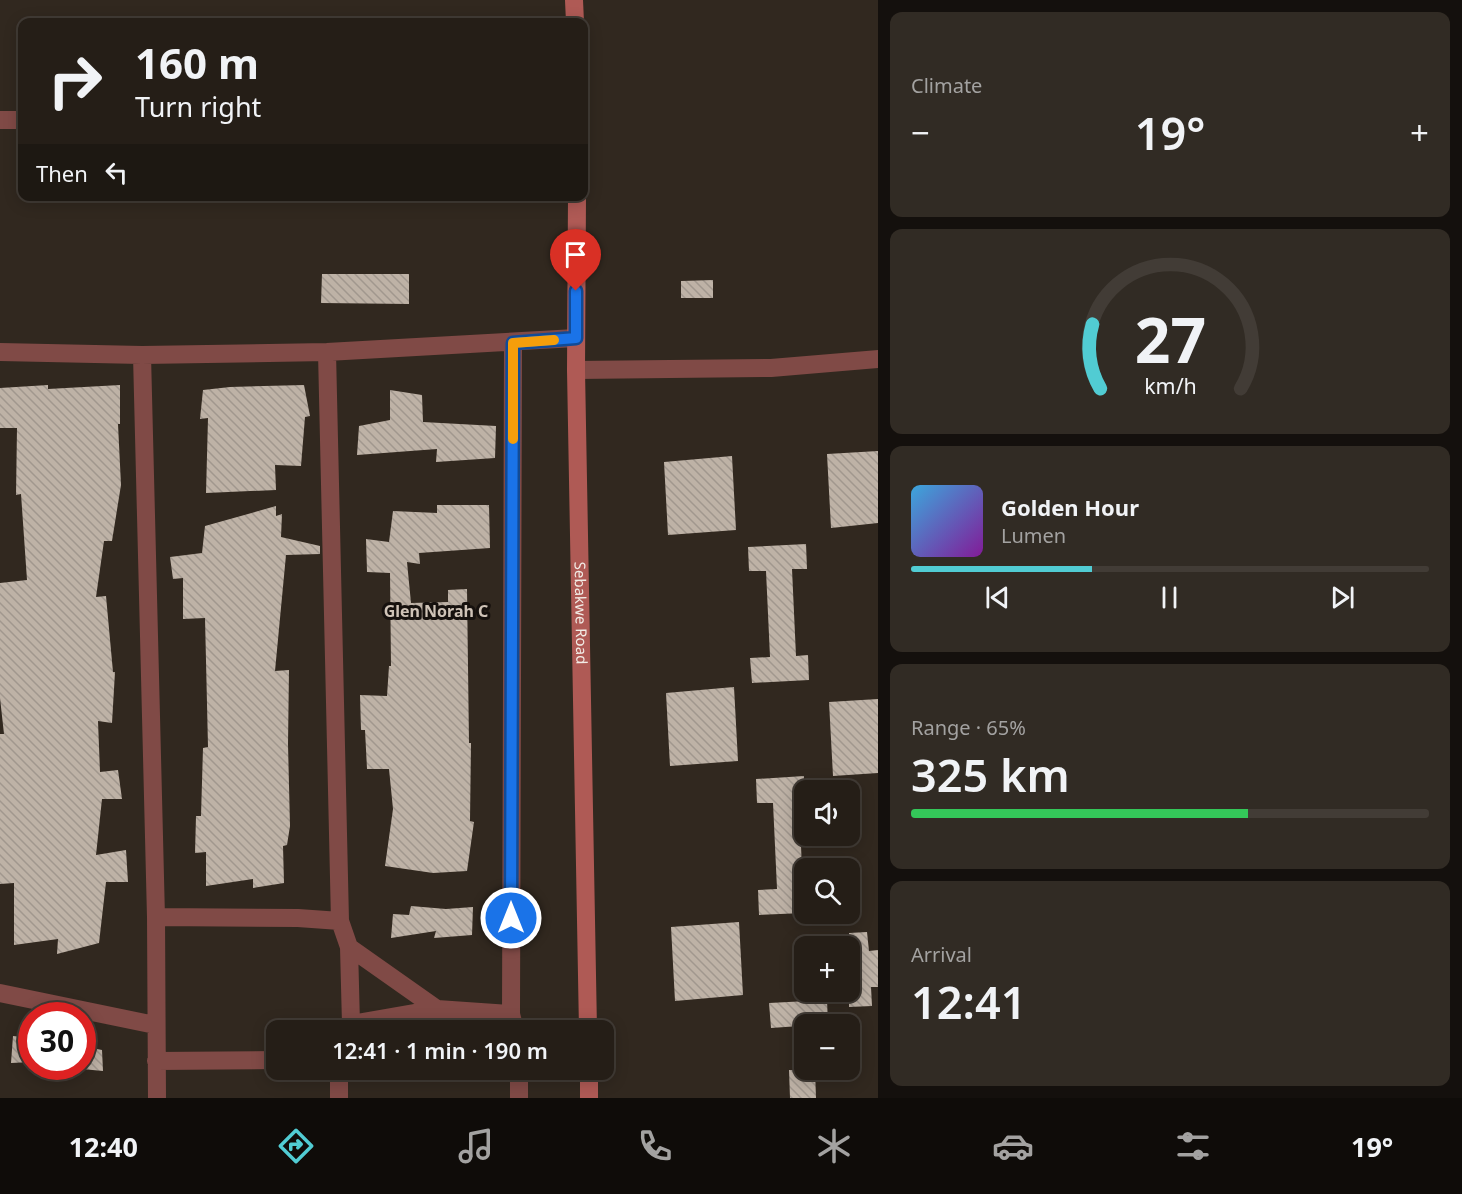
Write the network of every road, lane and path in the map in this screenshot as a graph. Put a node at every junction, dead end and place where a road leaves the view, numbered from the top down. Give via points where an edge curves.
1 (574, 0) edge
2 (575, 18) edge
3 (0, 120) edge
4 (18, 120) edge
5 (576, 201) edge
6 (576, 338) junction
7 (513, 343) junction
8 (0, 352) edge
9 (327, 352) junction
10 (142, 355) junction
11 (878, 360) edge
12 (576, 370) junction
13 (156, 917) junction
14 (340, 921) junction
15 (349, 947) junction
16 (0, 993) edge
17 (437, 1009) junction
18 (350, 1020) edge
19 (384, 1020) edge
20 (501, 1020) edge
21 (513, 1020) edge
22 (588, 1020) edge
23 (155, 1025) junction
24 (266, 1060) edge
25 (156, 1061) junction
26 (339, 1080) edge
27 (519, 1080) edge
28 (589, 1080) edge
29 (157, 1098) edge
30 (339, 1098) edge
31 (519, 1098) edge
32 (589, 1098) edge

1 - 2 street
3 - 4 street
5 - 6 street, Sebakwe Road
6 - 7 street
6 - 12 street, Sebakwe Road
7 - 9 street
7 - 21 street
8 - 10 street
9 - 10 street
9 - 14 street
10 - 13 street
11 - 12 street via 771,368
12 - 22 street, Sebakwe Road
13 - 14 street
13 - 23 street
14 - 15 street
15 - 17 street
15 - 18 street
16 - 23 street
17 - 19 street
17 - 20 street
23 - 25 street
24 - 25 street
25 - 29 street
26 - 30 street
27 - 31 street
28 - 32 street

